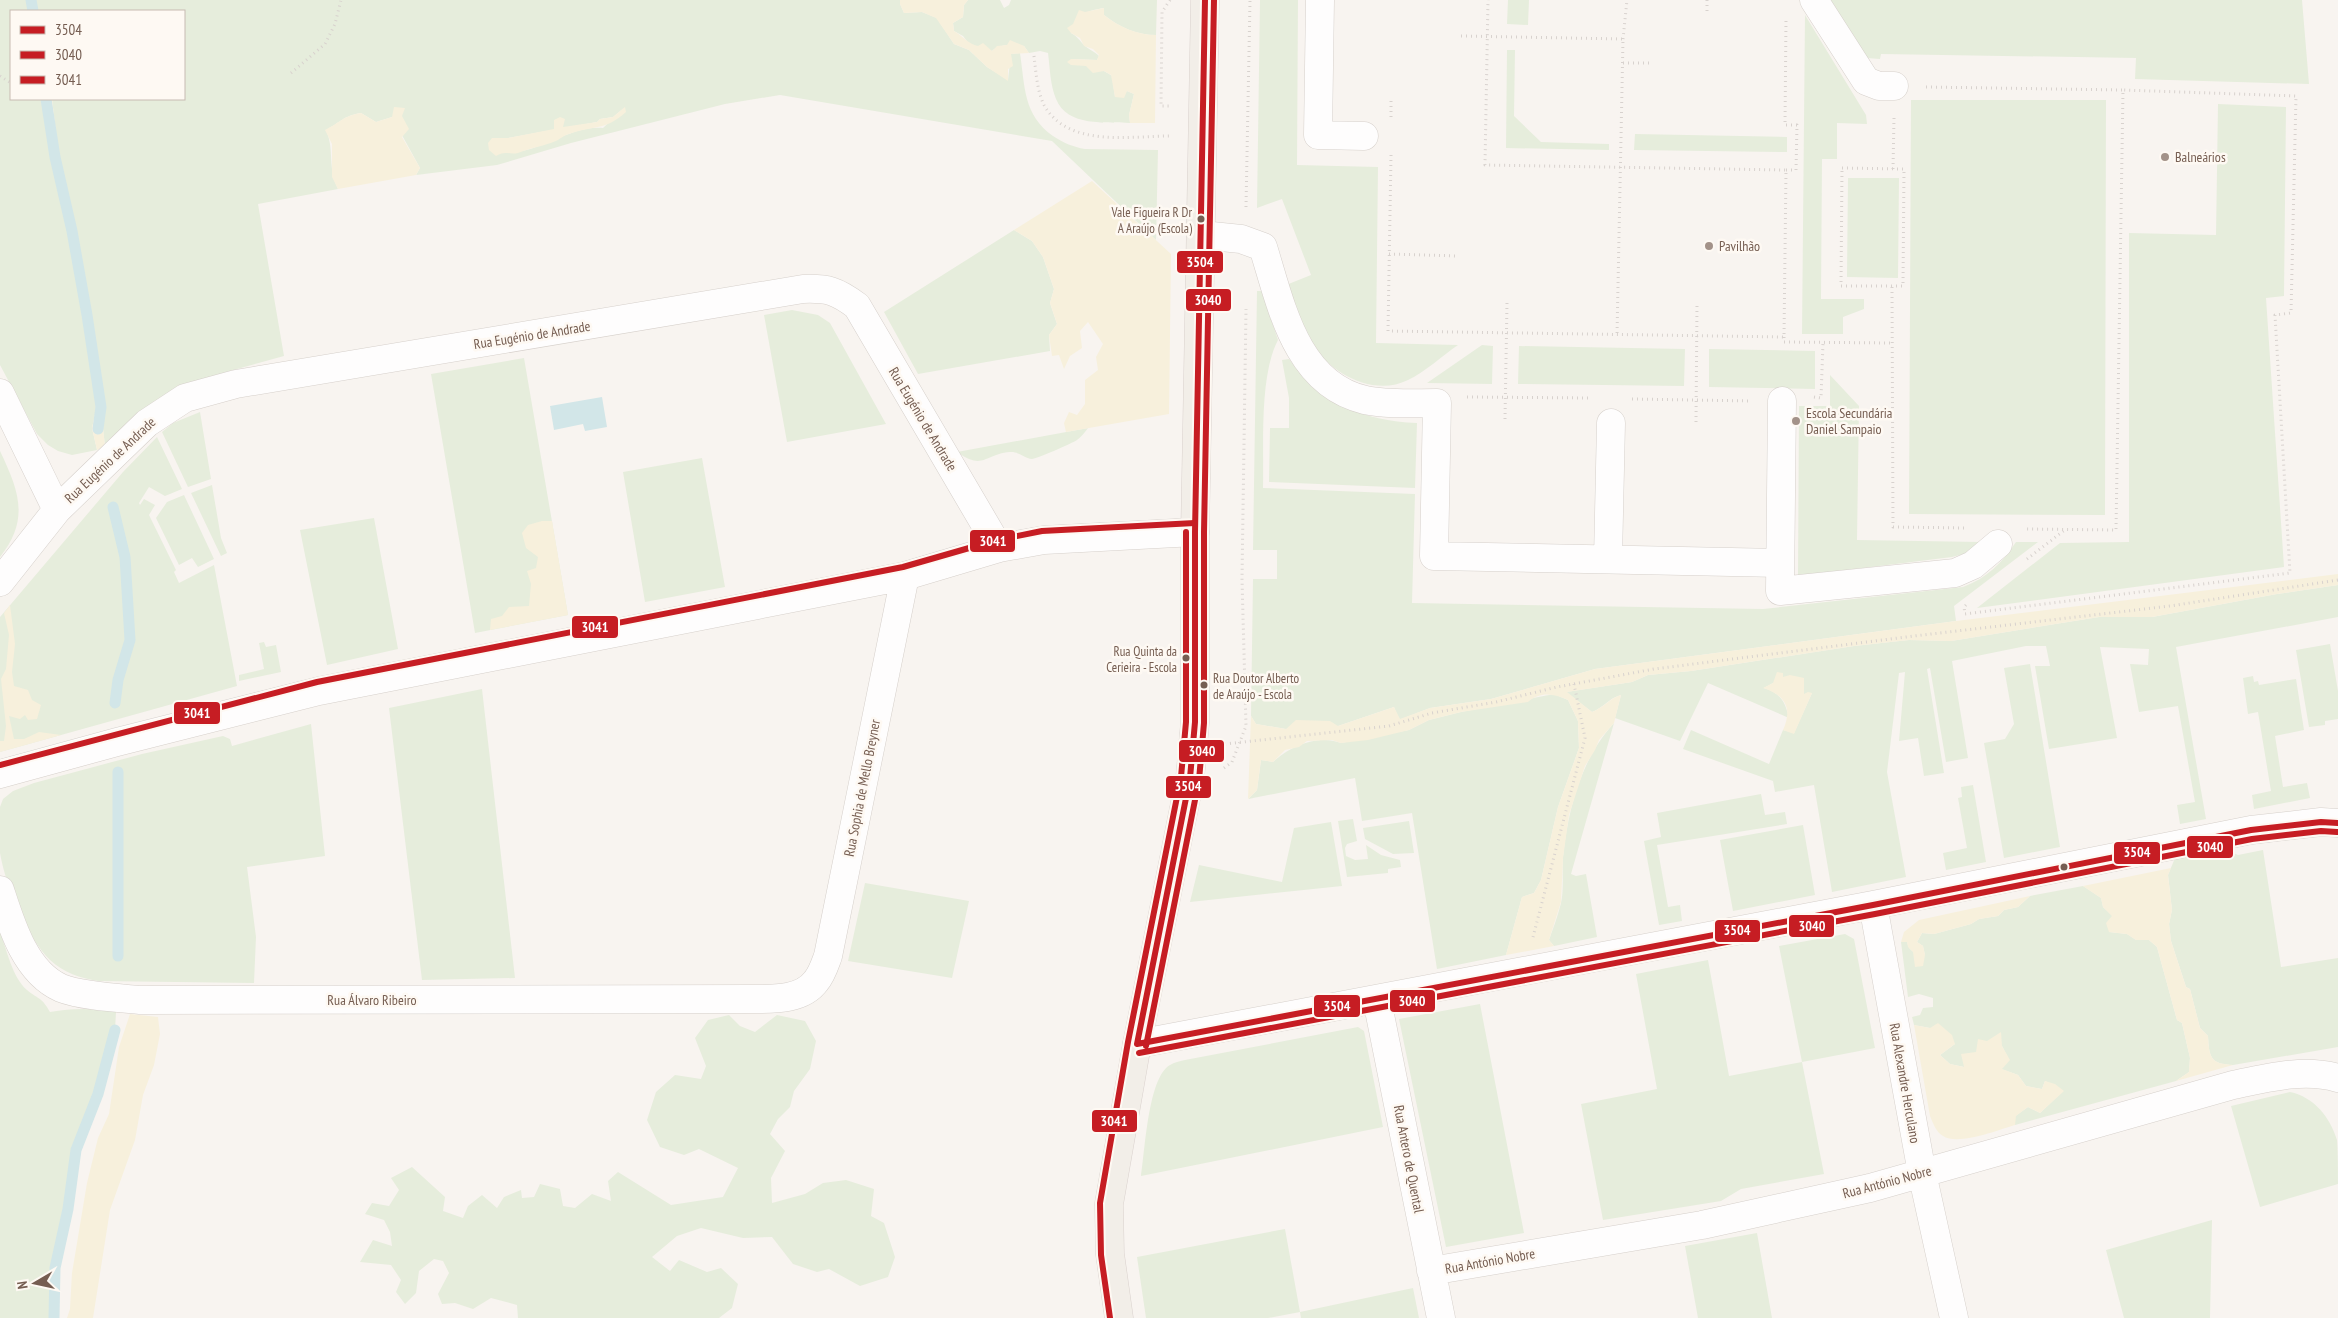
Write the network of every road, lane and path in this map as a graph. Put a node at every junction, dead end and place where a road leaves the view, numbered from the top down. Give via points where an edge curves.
1 (341, 0) edge
2 (1205, 0) edge
3 (1250, 0) edge
4 (1320, 0) edge
5 (1488, 0) edge
6 (1627, 0) edge
7 (1707, 0) edge
8 (1814, 0) edge
9 (1786, 10) dead end
10 (1707, 11) dead end
11 (1461, 36) dead end
12 (1487, 36) junction
13 (1623, 39) junction
14 (1034, 56) dead end
15 (1623, 63) junction
16 (1653, 63) dead end
17 (291, 73) dead end
18 (1894, 86) junction
19 (2123, 90) junction
20 (1391, 101) dead end
21 (1391, 119) dead end
22 (1203, 135) junction
23 (1364, 136) dead end
24 (1391, 147) dead end
25 (1621, 167) junction
26 (1893, 168) junction
27 (1786, 170) junction
28 (1245, 211) dead end
29 (1202, 235) junction
30 (1389, 254) junction
31 (1458, 256) dead end
32 (1892, 287) junction
33 (1507, 302) dead end
34 (1246, 303) dead end
35 (1697, 304) dead end
36 (1507, 333) junction
37 (1617, 336) junction
38 (1697, 337) junction
39 (1784, 337) junction
40 (1823, 343) junction
41 (1892, 344) junction
42 (0, 393) edge
43 (1813, 398) dead end
44 (1782, 401) dead end
45 (1505, 420) dead end
46 (1696, 422) dead end
47 (1611, 423) dead end
48 (57, 510) junction
49 (1969, 528) dead end
50 (2066, 529) junction
51 (1195, 532) junction
52 (2007, 536) joint
53 (999, 548) junction
54 (1608, 559) junction
55 (1780, 563) junction
56 (2019, 565) dead end
57 (905, 576) junction
58 (1242, 579) dead end
59 (2338, 580) edge
60 (0, 582) edge
61 (1972, 601) dead end
62 (1574, 684) junction
63 (1193, 750) junction
64 (0, 774) edge
65 (2338, 823) edge
66 (0, 890) edge
67 (1873, 906) junction
68 (1535, 970) junction
69 (802, 992) joint
70 (1377, 1000) junction
71 (1137, 1044) junction
72 (2338, 1078) edge
73 (1922, 1173) junction
74 (1431, 1271) junction
75 (1119, 1318) edge
76 (1440, 1318) edge
77 (1954, 1318) edge

1 - 17 path via 335,24 325,44
2 - 22 main road
3 - 28 path
4 - 23 street via 1318,134
5 - 12 path
6 - 13 path
7 - 10 path
8 - 18 street via 1866,81 1879,86
9 - 27 path via 1785,125 1797,126 1796,170
11 - 12 path
12 - 13 path
12 - 25 path via 1486,165
13 - 15 path
14 - 22 path via 1044,104 1055,121 1071,131 1092,136
15 - 16 path
15 - 25 path
18 - 19 path
18 - 26 path
19 - 50 path via 2116,530
19 - 61 path via 2296,96 2291,313 2275,315 2290,572 1965,614 1964,607
20 - 21 path
22 - 29 main road
24 - 30 path
25 - 27 path
25 - 37 path
26 - 32 path via 1904,169 1903,286
26 - 32 path via 1842,168 1841,276 1841,286
27 - 39 path
29 - 51 main road
29 - 54 street via 1241,239 1263,247 1285,321 1302,354 1341,392 1383,402 1437,403 1434,556
30 - 31 path
30 - 36 path via 1388,331
32 - 41 path
33 - 36 path
34 - 58 path
35 - 38 path
36 - 37 path
36 - 45 path
37 - 38 path
38 - 39 path
38 - 46 path
39 - 40 path via 1784,342
40 - 41 path
40 - 43 path via 1821,398
41 - 49 path via 1893,527
42 - 48 street
44 - 55 street
47 - 54 street
48 - 53 street, Rua Eugénio de Andrade via 147,422 185,398 236,384 824,288 842,294 857,306
48 - 60 street, Rua Eugénio de Andrade
50 - 52 path
50 - 56 path
51 - 53 street via 1044,540
51 - 63 main road
52 - 55 street via 1972,565 1955,573 1780,591
53 - 57 street
54 - 55 street
57 - 64 street via 319,691
57 - 69 street, Rua Sophia de Mello Breyner via 828,956 816,982
59 - 62 path via 2170,606 1654,669
62 - 63 path via 1432,713 1389,726
62 - 68 path via 1585,738 1534,928
63 - 71 main road via 1176,855
65 - 67 street via 2251,830
66 - 69 street, Rua Álvaro Ribeiro via 12,928 34,968 60,988 98,995 140,1000 783,999
67 - 68 street
67 - 73 street, Rua Alexandre Herculano
68 - 70 street
70 - 71 street
70 - 74 street, Rua Antero de Quental
71 - 75 main road via 1109,1204 1110,1254
72 - 73 street, Rua António Nobre via 2307,1074 2233,1085
73 - 74 street, Rua António Nobre via 1870,1188 1702,1224
73 - 77 street, Rua Alexandre Herculano
74 - 76 street, Rua Antero de Quental

